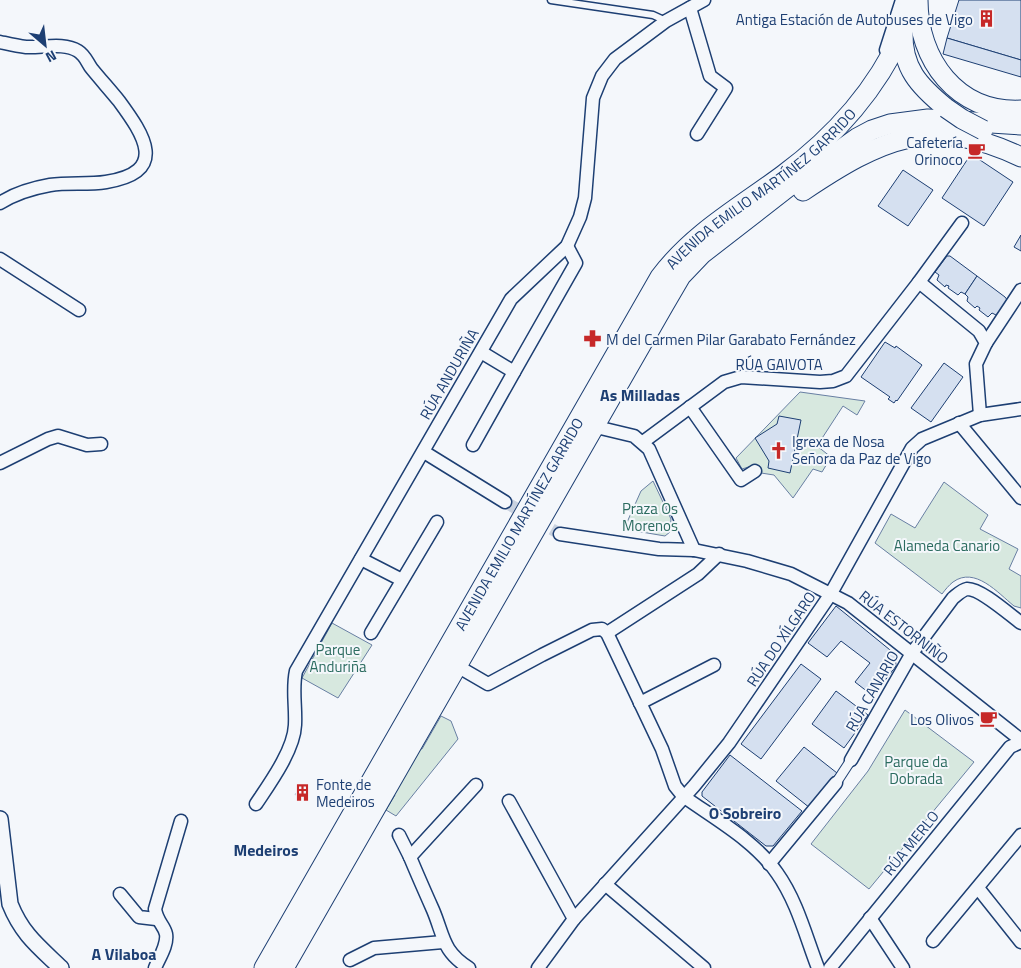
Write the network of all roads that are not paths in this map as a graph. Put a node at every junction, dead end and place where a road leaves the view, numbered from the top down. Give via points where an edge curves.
1 (551, 0) edge
2 (902, 0) edge
3 (912, 0) edge
4 (918, 0) edge
5 (699, 2) edge
6 (666, 21) junction
7 (903, 31) junction
8 (0, 42) edge
9 (872, 85) junction
10 (1021, 110) edge
11 (1021, 125) edge
12 (696, 134) dead end
13 (1018, 150) edge
14 (0, 204) edge
15 (962, 223) dead end
16 (567, 246) junction
17 (0, 259) edge
18 (919, 282) junction
19 (1021, 290) edge
20 (672, 292) junction
21 (79, 310) dead end
22 (986, 342) junction
23 (480, 352) junction
24 (514, 372) junction
25 (690, 407) junction
26 (1021, 409) edge
27 (980, 415) junction
28 (959, 423) junction
29 (576, 424) junction
30 (595, 426) junction
31 (643, 442) junction
32 (101, 444) dead end
33 (473, 444) dead end
34 (424, 452) junction
35 (0, 463) edge
36 (755, 470) dead end
37 (1021, 498) edge
38 (505, 502) tunnel mouth
39 (437, 522) dead end
40 (560, 534) tunnel mouth
41 (694, 550) junction
42 (719, 554) junction
43 (362, 558) junction
44 (402, 580) junction
45 (830, 595) junction
46 (1021, 623) edge
47 (607, 633) junction
48 (371, 634) dead end
49 (912, 654) junction
50 (714, 665) dead end
51 (457, 666) junction
52 (640, 703) junction
53 (1021, 741) edge
54 (851, 760) joint
55 (836, 783) joint
56 (476, 785) dead end
57 (683, 796) junction
58 (509, 801) dead end
59 (256, 804) dead end
60 (0, 819) edge
61 (182, 821) dead end
62 (1021, 835) edge
63 (399, 836) dead end
64 (410, 856) junction
65 (769, 864) junction
66 (605, 884) junction
67 (978, 888) junction
68 (120, 894) dead end
69 (870, 918) junction
70 (156, 919) junction
71 (574, 919) junction
72 (932, 941) dead end
73 (443, 942) junction
74 (1021, 942) edge
75 (350, 960) dead end
76 (61, 968) edge
77 (155, 968) edge
78 (264, 968) edge
79 (284, 968) edge
80 (469, 968) edge
81 (538, 968) edge
82 (704, 968) edge
83 (818, 968) edge
84 (830, 968) edge
85 (904, 968) edge

1 - 6 lane via 653,15
2 - 9 street
3 - 7 main road
4 - 10 main road via 920,25 927,48 936,68 956,90 972,100 994,107
5 - 6 street, RÚA ANDURIÑA
5 - 12 street via 710,76 726,88
6 - 16 street, RÚA ANDURIÑA via 615,59 602,76 593,98 585,198
7 - 9 main road, AVENIDA EMILIO MARTÍNEZ GARRIDO
7 - 13 main road, bridge via 906,60 912,74 927,91 962,119
8 - 14 street via 77,50 137,126 146,160 137,172 123,178 49,185 24,192
9 - 29 main road, AVENIDA EMILIO MARTÍNEZ GARRIDO via 844,122 825,140 699,235 674,259
11 - 20 main road via 928,119 872,130 834,154 720,239 690,266
13 - 20 main road via 936,135 898,140 873,150 815,183 718,249
15 - 18 street, RÚA GAIVOTA
16 - 23 street, RÚA ANDURIÑA via 512,299
16 - 24 street via 576,263
17 - 21 street
18 - 22 street via 979,331
18 - 25 street, RÚA GAIVOTA via 846,376 820,382 741,377 724,382
19 - 22 street
20 - 30 main road, AVENIDA EMILIO MARTÍNEZ GARRIDO
22 - 27 street via 976,364
23 - 24 street
23 - 34 street, RÚA ANDURIÑA
24 - 33 street
25 - 31 street, RÚA GAIVOTA
25 - 36 street via 741,480
26 - 27 street, RÚA DO XÍLGARO
27 - 28 street, RÚA DO XÍLGARO
28 - 37 street
28 - 45 street, RÚA DO XÍLGARO via 922,439 912,448
29 - 30 street
29 - 78 main road, AVENIDA EMILIO MARTÍNEZ GARRIDO
30 - 31 street via 627,433
30 - 51 main road, AVENIDA EMILIO MARTÍNEZ GARRIDO
31 - 41 street
32 - 35 street via 88,445 58,436
34 - 38 street
34 - 43 street, RÚA ANDURIÑA
39 - 44 street
40 - 41 street, RÚA ESTORNIÑO via 659,549
41 - 42 street, RÚA ESTORNIÑO
42 - 45 street, RÚA ESTORNIÑO via 791,574
42 - 47 street via 698,574
43 - 44 street
43 - 59 street, RÚA ANDURIÑA via 296,671 296,727 285,759
44 - 48 street
45 - 49 street, RÚA ESTORNIÑO via 848,603
45 - 57 street, RÚA DO XÍLGARO via 729,743
46 - 49 street, RÚA CANARIO via 980,593 964,590 953,598
47 - 51 street via 592,630 488,684
47 - 52 street
49 - 53 street, RÚA ESTORNIÑO
49 - 54 street, RÚA CANARIO
50 - 52 street
51 - 79 main road, AVENIDA EMILIO MARTÍNEZ GARRIDO
52 - 57 street via 675,786
53 - 69 street, RÚA MERLO via 1010,747
54 - 55 street, RÚA CANARIO
55 - 65 street, RÚA CANARIO
56 - 64 street
57 - 65 street via 751,845
57 - 66 street, RÚA DO XÍLGARO
58 - 71 street
60 - 76 street via 10,904 21,928 32,942
61 - 70 street via 155,909
62 - 67 street
63 - 64 street
64 - 73 street
65 - 83 street via 792,900
66 - 71 street, RÚA DO XÍLGARO
66 - 82 street
67 - 72 street
67 - 74 street
68 - 70 street via 139,917
69 - 84 street, RÚA MERLO
69 - 85 street
70 - 77 street via 166,934
71 - 81 street, RÚA DO XÍLGARO
73 - 75 street via 374,948
73 - 80 street

